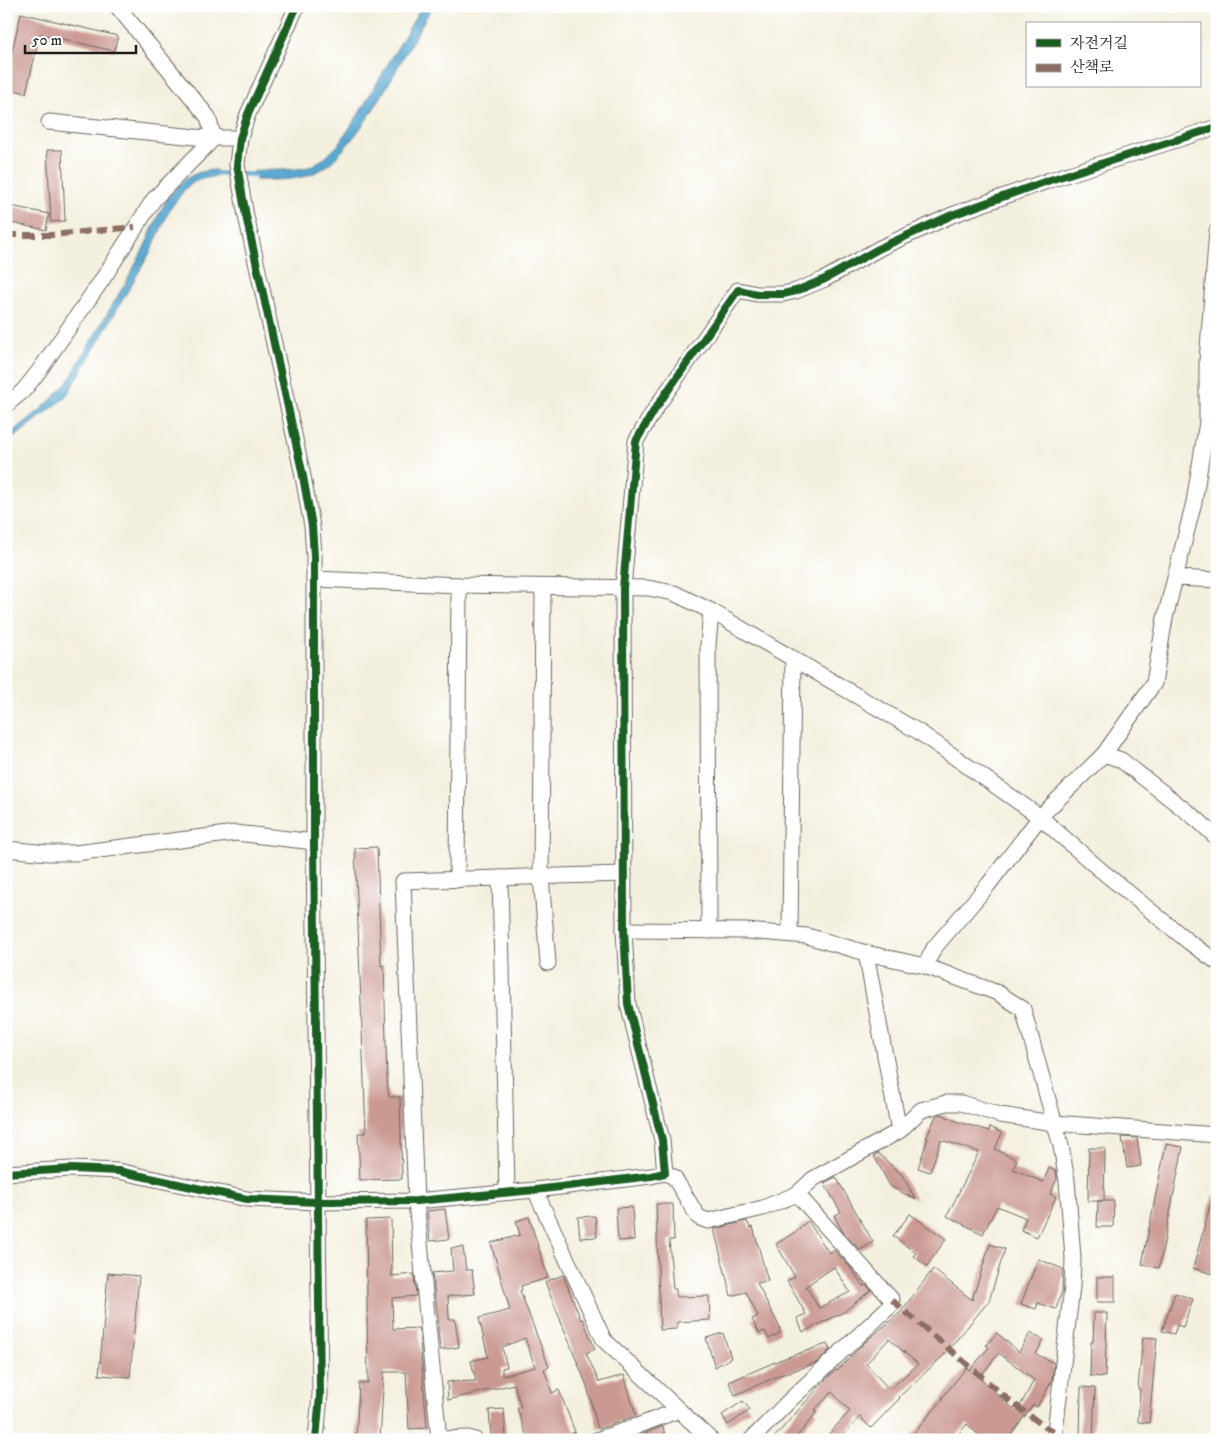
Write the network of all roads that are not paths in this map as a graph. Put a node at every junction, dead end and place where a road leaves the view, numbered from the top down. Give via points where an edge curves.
1 (117, 6) edge
2 (297, 6) edge
3 (49, 122) dead end
4 (1217, 127) edge
5 (214, 138) junction
6 (240, 138) junction
7 (1217, 231) edge
8 (6, 405) edge
9 (1176, 578) junction
10 (314, 579) junction
11 (1217, 580) edge
12 (459, 585) junction
13 (543, 587) junction
14 (623, 588) junction
15 (711, 611) junction
16 (793, 658) junction
17 (1104, 754) junction
18 (1040, 817) junction
19 (1217, 838) edge
20 (314, 842) junction
21 (6, 849) edge
22 (624, 874) junction
23 (541, 876) junction
24 (500, 878) junction
25 (458, 880) junction
26 (624, 930) junction
27 (709, 931) junction
28 (790, 934) junction
29 (866, 953) junction
30 (1217, 962) edge
31 (548, 963) dead end
32 (925, 966) junction
33 (1054, 1123) junction
34 (899, 1131) junction
35 (1217, 1135) edge
36 (665, 1173) junction
37 (6, 1174) edge
38 (535, 1190) junction
39 (507, 1192) junction
40 (797, 1194) junction
41 (416, 1201) junction
42 (317, 1202) junction
43 (679, 1410) junction
44 (706, 1438) edge
45 (316, 1440) edge
46 (439, 1440) edge
47 (475, 1440) edge
48 (596, 1440) edge
49 (750, 1440) edge
50 (1054, 1440) edge

1 - 5 street via 208,117
2 - 6 street
3 - 5 street
4 - 14 street via 952,215 796,291 757,294 738,290 636,441
5 - 6 street
5 - 8 street via 154,199 39,371 24,391
6 - 10 street via 237,166 240,186 312,526
7 - 9 street via 1207,362 1207,422 1194,502
9 - 11 street
9 - 17 street via 1165,618 1154,683
10 - 12 street
10 - 20 street
12 - 13 street
12 - 25 street
13 - 14 street
13 - 23 street
14 - 15 street via 674,593
14 - 22 street
15 - 16 street
15 - 27 street via 708,645
16 - 18 street via 918,732
16 - 28 street
17 - 18 street
17 - 19 street via 1121,760
18 - 30 street
18 - 32 street via 934,948
20 - 21 street via 236,833 75,853
20 - 42 street
22 - 23 street
22 - 26 street
23 - 24 street
23 - 31 street
24 - 25 street
24 - 39 street
25 - 41 street via 403,881
26 - 27 street
26 - 36 street via 628,1004 662,1140
27 - 28 street
28 - 29 street
29 - 32 street
29 - 34 street
32 - 33 street via 998,993 1023,1009
33 - 34 street via 1000,1116 961,1103 946,1103 922,1110
33 - 35 street
33 - 50 street via 1067,1181 1073,1258
34 - 40 street via 813,1179
36 - 38 street
36 - 40 street via 674,1177 698,1217 708,1221 763,1208
37 - 42 street via 71,1168 118,1171 247,1199
38 - 39 street
38 - 43 street via 604,1340
39 - 41 street
40 - 49 street via 892,1300 891,1305
41 - 42 street
41 - 46 street
42 - 45 street via 320,1395
43 - 44 street
43 - 48 street
46 - 47 street

